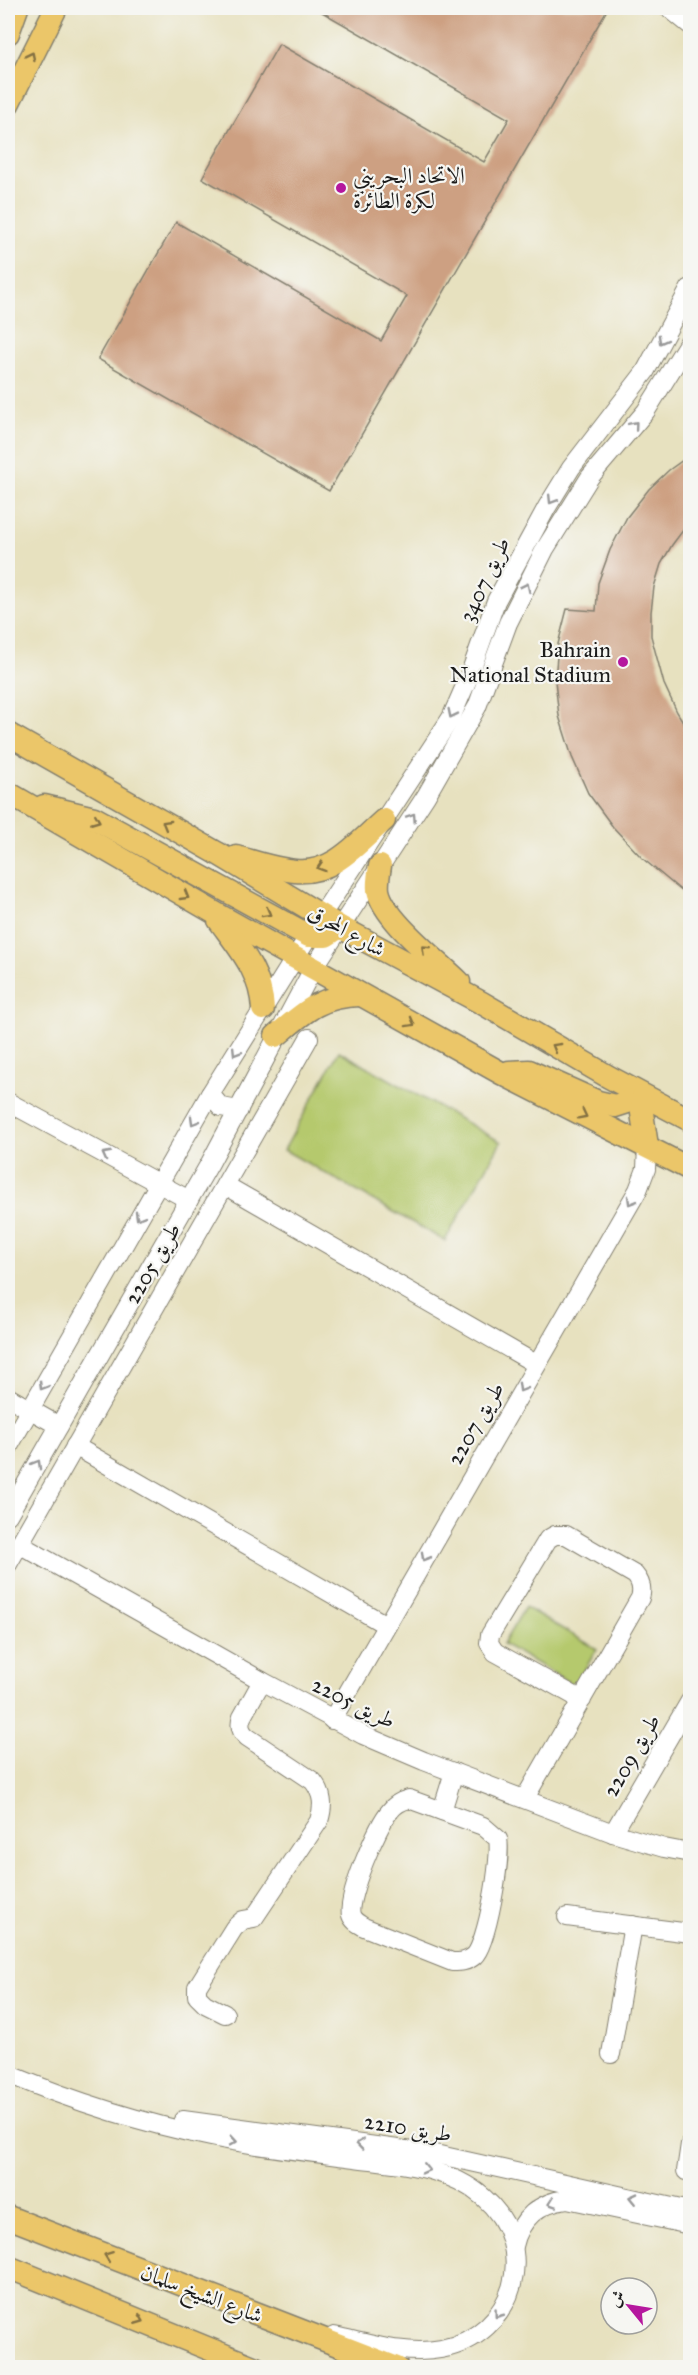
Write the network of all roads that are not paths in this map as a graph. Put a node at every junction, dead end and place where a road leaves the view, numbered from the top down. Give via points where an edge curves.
1 (17, 8) edge
2 (56, 8) edge
3 (669, 8) edge
4 (690, 25) edge
5 (8, 33) edge
6 (8, 104) edge
7 (690, 288) edge
8 (690, 340) edge
9 (496, 601) junction
10 (514, 610) junction
11 (8, 734) edge
12 (13, 796) edge
13 (384, 820) junction
14 (217, 853) junction
15 (380, 866) junction
16 (215, 913) junction
17 (331, 922) junction
18 (309, 936) junction
19 (304, 963) junction
20 (360, 995) junction
21 (482, 1003) junction
22 (263, 1010) junction
23 (276, 1036) junction
24 (309, 1038) dead end
25 (501, 1073) junction
26 (210, 1094) junction
27 (643, 1097) junction
28 (8, 1102) edge
29 (239, 1110) junction
30 (690, 1120) edge
31 (647, 1146) junction
32 (690, 1169) edge
33 (158, 1183) junction
34 (225, 1185) junction
35 (189, 1200) junction
36 (536, 1364) junction
37 (8, 1397) edge
38 (30, 1410) junction
39 (58, 1426) junction
40 (75, 1446) junction
41 (8, 1448) edge
42 (8, 1515) edge
43 (19, 1544) junction
44 (8, 1564) edge
45 (386, 1625) junction
46 (262, 1681) junction
47 (582, 1700) junction
48 (690, 1701) edge
49 (332, 1720) junction
50 (454, 1772) junction
51 (525, 1798) junction
52 (442, 1811) junction
53 (613, 1833) junction
54 (690, 1852) edge
55 (567, 1917) dead end
56 (633, 1925) junction
57 (690, 1933) edge
58 (225, 2014) dead end
59 (611, 2054) dead end
60 (8, 2074) edge
61 (116, 2111) junction
62 (690, 2144) edge
63 (682, 2170) edge
64 (690, 2211) edge
65 (8, 2217) edge
66 (690, 2225) edge
67 (514, 2246) junction
68 (8, 2267) edge
69 (288, 2326) junction
70 (256, 2367) edge
71 (397, 2367) edge

1 - 5 main road
6 -> 2 main road
3 - 4 street
7 -> 9 street, طريق 3407 via 645,372 571,468
10 -> 8 street, طريق 3407 via 545,549 590,477 646,411
9 - 10 street
9 -> 13 street, طريق 3407 via 451,718
15 -> 10 street, طريق 3407 via 477,707
14 -> 11 main road, شارع المحرق
12 -> 16 main road
12 -> 18 main road via 94,818
13 -> 14 main road via 336,862 309,871
13 - 17 street, طريق 3407
14 - 17 main road, شارع المحرق
15 - 17 street, طريق 3407
21 -> 15 main road via 395,921 378,891
16 - 19 main road
16 - 22 main road via 259,981
17 - 18 main road via 326,936
17 - 19 street, طريق 3407
17 - 21 main road, شارع المحرق
18 - 19 street
19 - 20 main road
19 - 22 street
19 - 23 street
20 - 23 main road via 335,996 318,1002
20 -> 25 main road
27 -> 21 main road, شارع المحرق
22 -> 26 street
23 - 29 street
24 - 34 street, طريق 2205
25 - 27 main road via 530,1071 615,1106
25 -> 31 main road
26 - 29 street via 221,1107
26 -> 33 street
27 - 30 main road, شارع المحرق
27 - 31 main road
33 -> 28 street
29 - 35 street
31 - 32 main road
31 -> 36 street, طريق 2207 via 646,1169 638,1190
33 - 35 street
33 -> 38 street
34 - 36 street
34 - 40 street, طريق 2205
35 - 39 street
36 -> 45 street, طريق 2207
37 - 38 street
38 - 39 street
38 - 41 street
42 -> 39 street
40 - 43 street, طريق 2205
40 - 45 street
43 - 44 street, طريق 2205
43 - 46 street, طريق 2205
45 - 49 street, طريق 2207
46 - 49 street, طريق 2205
46 - 58 street via 242,1717 241,1731 313,1781 320,1790 322,1810 319,1821 254,1918 243,1920 234,1928 197,1987 197,1996 205,2004
47 - 47 street via 640,1598 641,1586 635,1575 558,1533 549,1539 490,1635 489,1643 495,1652
47 - 51 street
48 - 53 street, طريق 2209
49 - 50 street, طريق 2205
50 - 51 street, طريق 2205
50 - 52 street
51 - 53 street, طريق 2205
52 - 52 street via 410,1800 390,1809 354,1890 351,1915 364,1928 452,1962 465,1962 482,1943 500,1848 498,1839 483,1826
53 - 54 street, طريق 2205
55 - 56 street
56 - 57 street
56 - 59 street
60 - 61 street, طريق 2210
64 -> 61 street, طريق 2210 via 435,2154
61 -> 67 street, طريق 2210 via 213,2138 426,2168 456,2178 484,2198 506,2225
62 - 63 street
69 -> 65 main road, شارع الشيخ سلمان
66 -> 67 street, طريق 2210 via 567,2199 548,2203 532,2213 520,2228
67 -> 69 street, طريق 2210 via 511,2292 501,2313 460,2343 427,2352 409,2351
68 -> 70 main road
69 - 71 main road, شارع الشيخ سلمان

